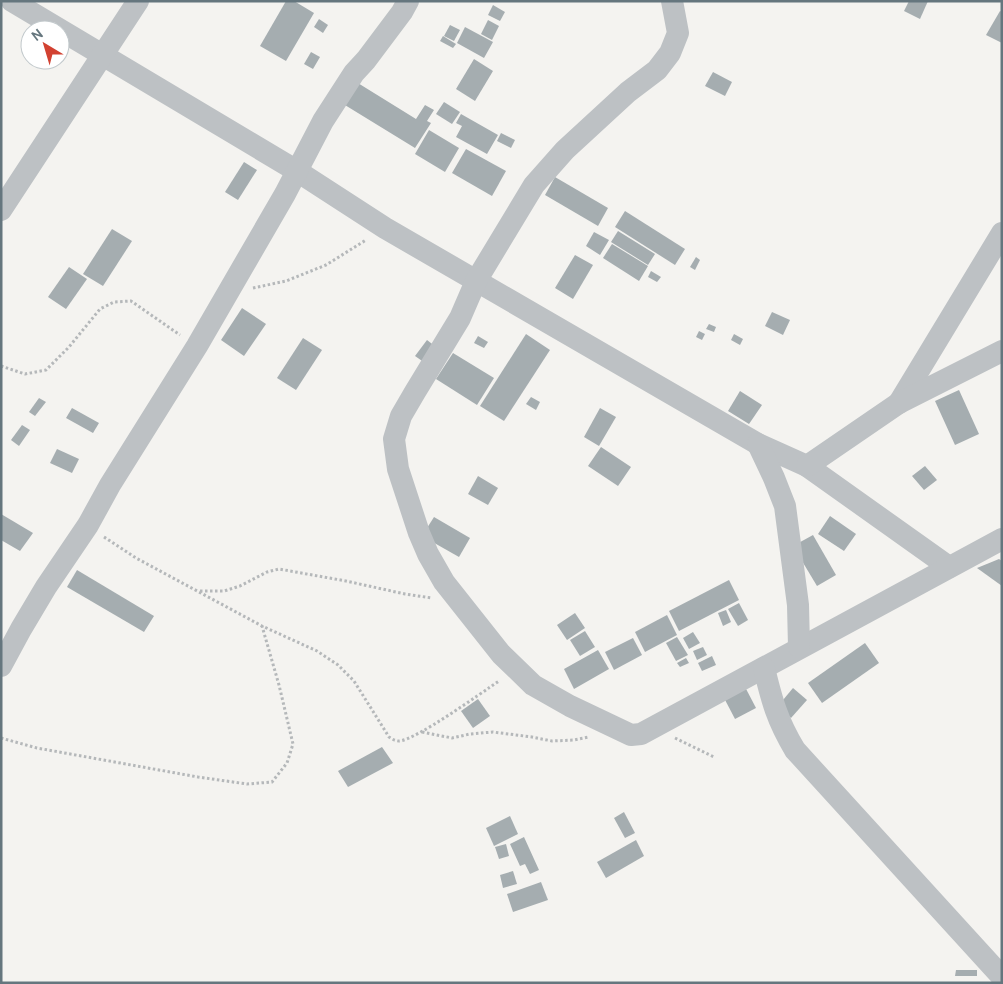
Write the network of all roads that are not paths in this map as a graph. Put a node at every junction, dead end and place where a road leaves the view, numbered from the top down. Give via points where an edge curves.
1 (12, 1) edge
2 (138, 1) edge
3 (408, 1) edge
4 (672, 1) edge
5 (102, 54) junction
6 (297, 171) junction
7 (1, 210) edge
8 (1002, 233) edge
9 (476, 281) junction
10 (1002, 351) edge
11 (899, 403) junction
12 (758, 444) junction
13 (807, 466) junction
14 (1002, 539) edge
15 (949, 567) junction
16 (800, 647) junction
17 (1, 666) edge
18 (764, 668) junction
19 (1002, 976) edge

1 - 5 street
2 - 5 street
3 - 6 street via 354,73 323,121
4 - 9 street via 678,33 670,53 656,70 565,150 534,185
5 - 6 street
5 - 7 street
6 - 9 street
6 - 17 street via 197,346 124,461 88,526 46,587
8 - 11 street
9 - 12 street
9 - 18 street via 460,318 401,416 394,439 398,468 419,533 444,582 501,654 533,685 631,735 641,734
10 - 11 street
11 - 13 street
12 - 13 street
12 - 16 street via 785,506
13 - 15 street
14 - 15 street
15 - 16 street
16 - 18 street
18 - 19 street via 780,725 795,750

